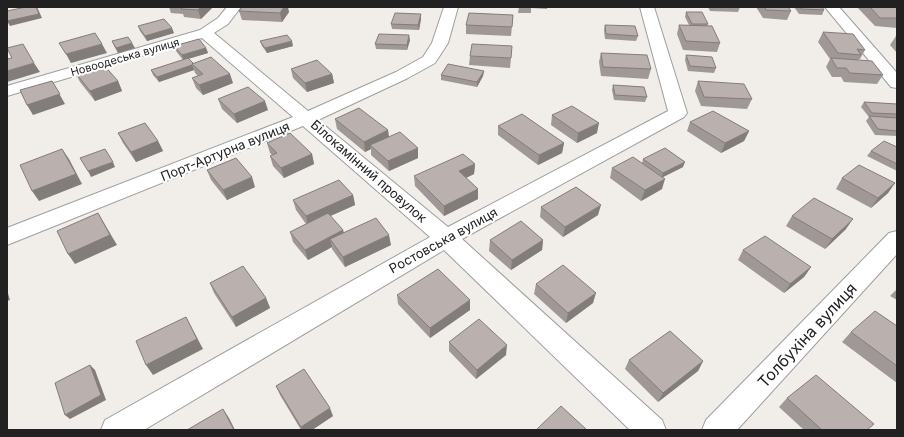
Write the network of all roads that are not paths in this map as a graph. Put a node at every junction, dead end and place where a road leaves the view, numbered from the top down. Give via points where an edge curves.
1 (234, 7) edge
2 (451, 7) edge
3 (647, 7) edge
4 (832, 7) edge
5 (205, 32) junction
6 (897, 83) edge
7 (7, 91) edge
8 (307, 118) junction
9 (7, 237) edge
10 (446, 238) junction
11 (897, 239) edge
12 (116, 430) edge
13 (651, 430) edge
14 (717, 430) edge

1 - 5 street, Новоодеська вулиця via 223,21
2 - 8 street, Порт-Артурна вулиця via 440,43 429,60
3 - 10 street, Ростовська вулиця via 678,113
4 - 6 street
5 - 7 street, Новоодеська вулиця
5 - 8 street, Білокамінний провулок
8 - 9 street, Порт-Артурна вулиця
8 - 10 street, Білокамінний провулок
10 - 12 street, Ростовська вулиця
10 - 13 street, Білокамінний провулок
11 - 14 street, Толбухіна вулиця

